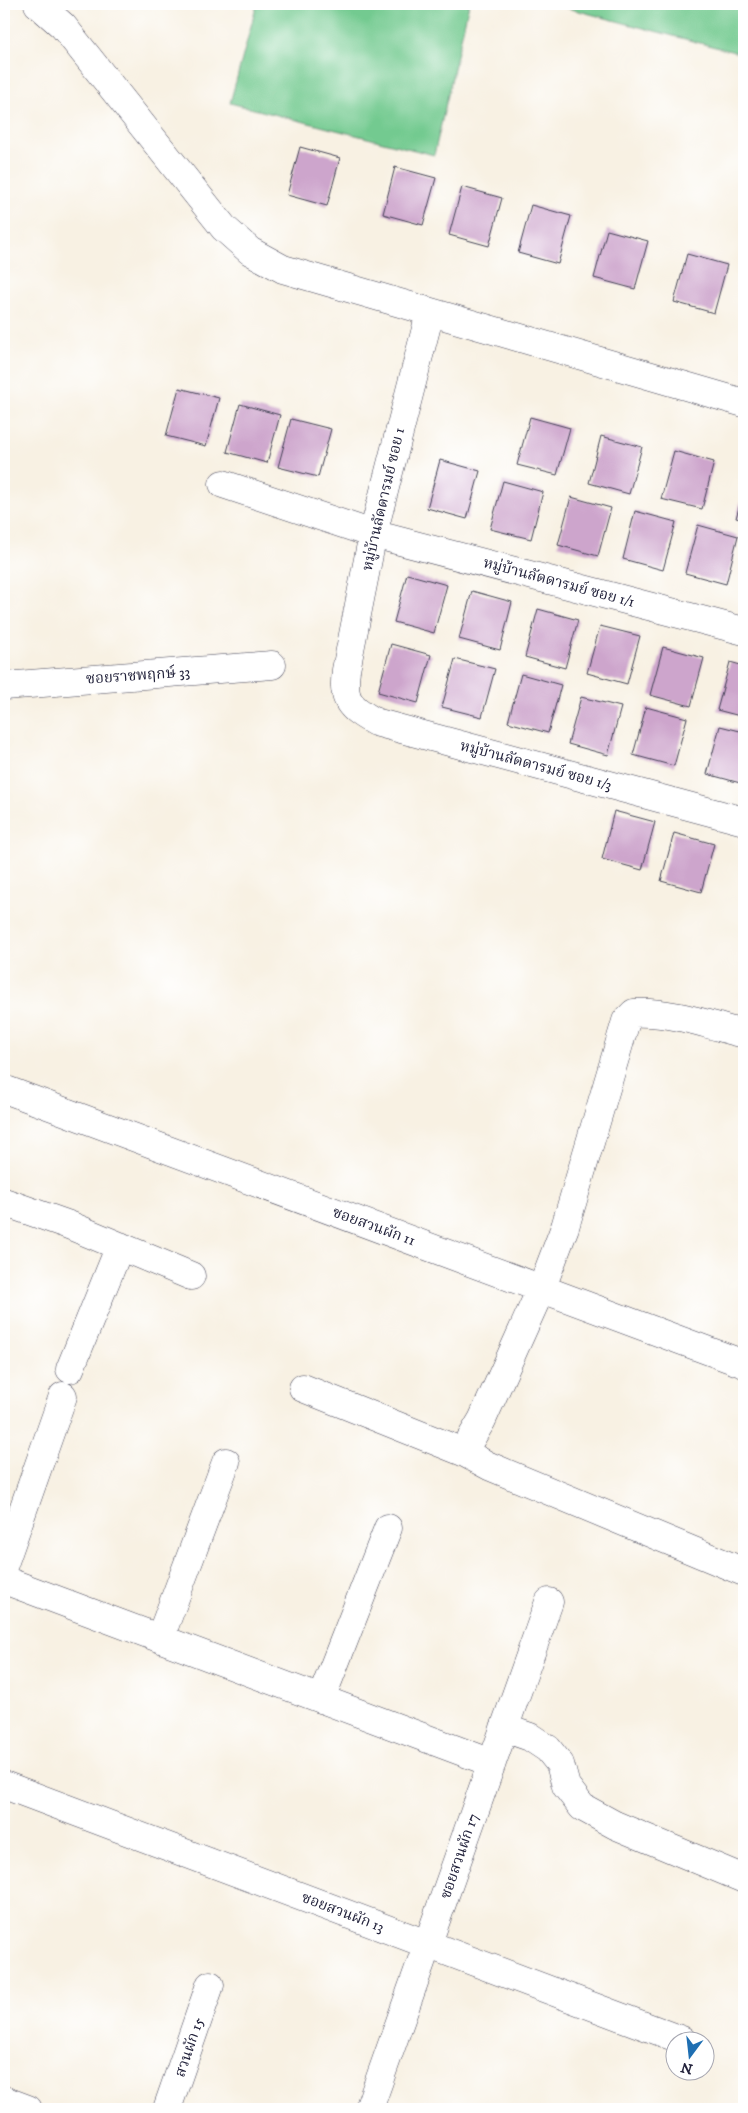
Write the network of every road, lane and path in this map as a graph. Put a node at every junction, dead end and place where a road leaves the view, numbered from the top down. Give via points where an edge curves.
1 (38, 4) edge
2 (430, 313) junction
3 (744, 402) edge
4 (223, 484) dead end
5 (374, 534) junction
6 (744, 631) edge
7 (272, 665) dead end
8 (4, 686) edge
9 (344, 687) joint
10 (744, 821) edge
11 (744, 1034) edge
12 (4, 1089) edge
13 (4, 1202) edge
14 (120, 1246) junction
15 (191, 1276) dead end
16 (542, 1287) junction
17 (744, 1364) edge
18 (70, 1369) dead end
19 (303, 1388) dead end
20 (63, 1396) dead end
21 (463, 1452) junction
22 (226, 1462) dead end
23 (388, 1528) dead end
24 (4, 1564) edge
25 (744, 1572) edge
26 (4, 1580) edge
27 (549, 1602) dead end
28 (160, 1638) junction
29 (321, 1699) junction
30 (504, 1728) junction
31 (492, 1763) junction
32 (4, 1785) edge
33 (744, 1879) edge
34 (428, 1944) junction
35 (210, 1985) dead end
36 (666, 2034) edge
37 (4, 2100) edge
38 (28, 2109) edge
39 (167, 2109) edge
40 (369, 2109) edge

1 - 2 street via 63,26 224,228 250,250 283,269
2 - 3 street
2 - 5 street, หมู่บ้านลัดดารมย์ ซอย 1
4 - 5 street, หมู่บ้านลัดดารมย์ ซอย 1/1
5 - 6 street, หมู่บ้านลัดดารมย์ ซอย 1/1
5 - 9 street, หมู่บ้านลัดดารมย์ ซอย 1
7 - 8 street, ซอยราชพฤกษ์ 33
9 - 10 street, หมู่บ้านลัดดารมย์ ซอย 1/3 via 347,700 356,711 375,722
11 - 16 street via 646,1013 634,1014 626,1021 566,1227
12 - 16 street, ซอยสวนผัก 11
13 - 14 street
14 - 15 street
14 - 18 street
16 - 17 street, ซอยสวนผัก 11
16 - 21 street via 482,1420
19 - 21 street
20 - 24 street
21 - 25 street via 489,1466
22 - 28 street
23 - 29 street
26 - 28 street
27 - 30 street, ซอยสวนผัก 17
28 - 29 street
29 - 31 street
30 - 31 street, ซอยสวนผัก 17
30 - 33 street via 530,1737 548,1749 560,1764 566,1786 582,1807 615,1825
31 - 34 street, ซอยสวนผัก 17
32 - 34 street, ซอยสวนผัก 13
34 - 36 street, ซอยสวนผัก 13
34 - 40 street, ซอยสวนผัก 17
35 - 39 street, สวนผัก 15
37 - 38 street

